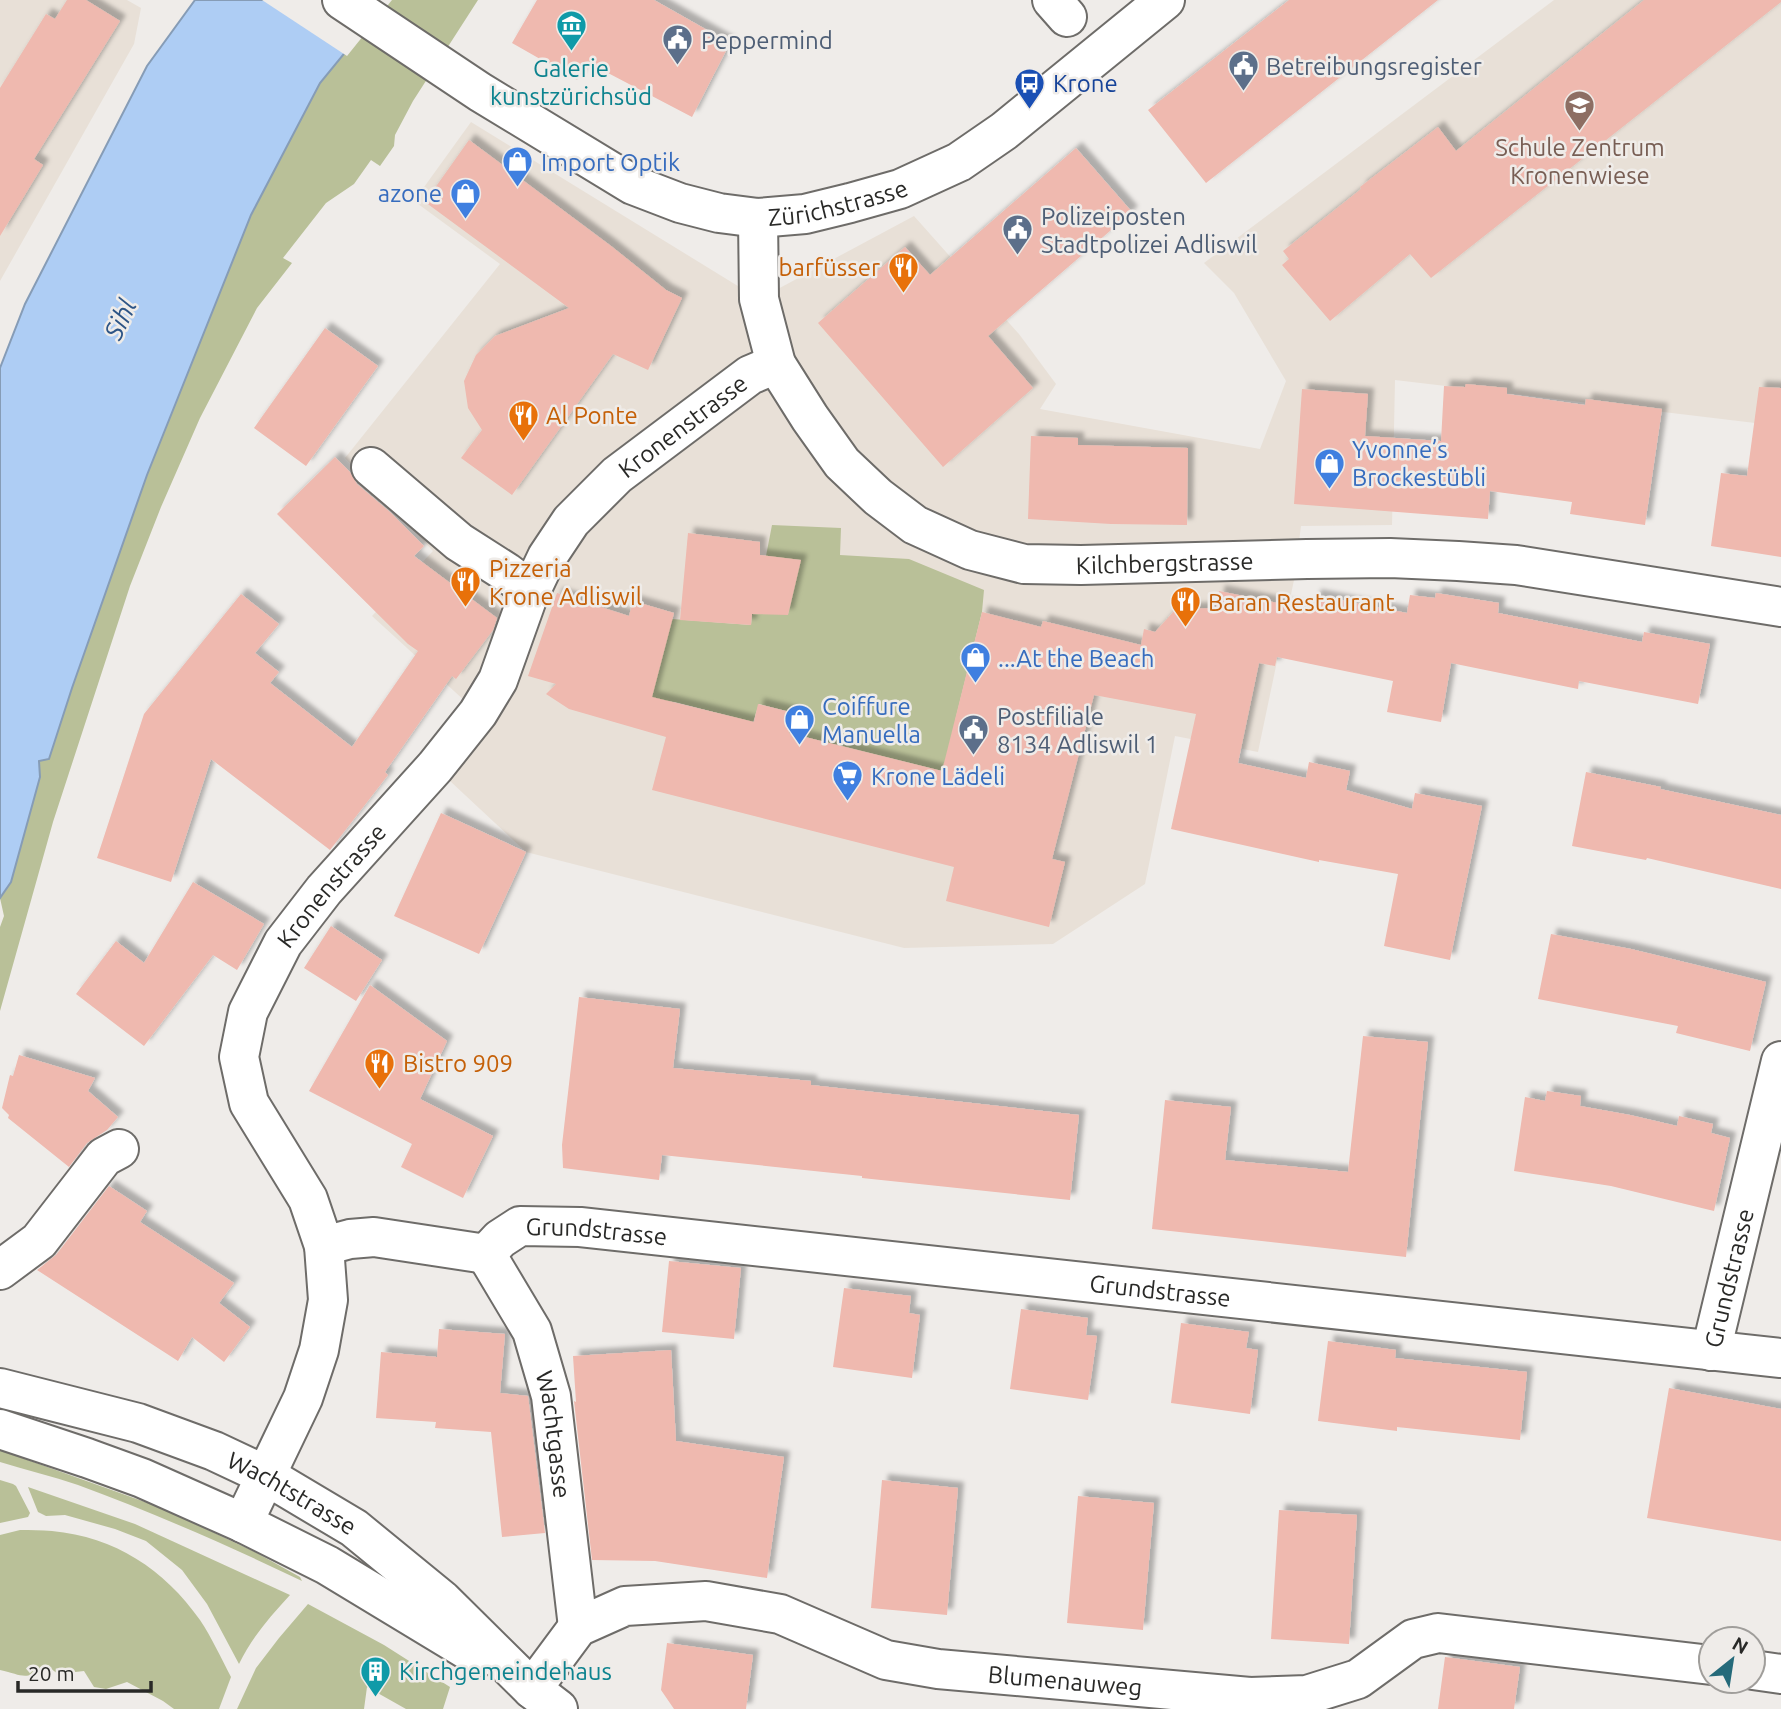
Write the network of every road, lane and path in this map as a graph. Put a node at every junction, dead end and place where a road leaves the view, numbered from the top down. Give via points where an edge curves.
1 (342, 0) edge
2 (1165, 0) edge
3 (758, 218) junction
4 (776, 364) junction
5 (371, 467) dead end
6 (531, 591) junction
7 (1781, 607) edge
8 (1781, 1061) edge
9 (119, 1149) dead end
10 (324, 1246) junction
11 (486, 1254) junction
12 (0, 1270) edge
13 (1711, 1351) junction
14 (1781, 1358) edge
15 (0, 1388) edge
16 (0, 1429) edge
17 (265, 1475) junction
18 (243, 1523) junction
19 (578, 1628) junction
20 (1697, 1663) edge
21 (545, 1699) edge

1 - 3 street, Zürichstrasse via 480,92 633,185 680,203
2 - 3 street, Zürichstrasse via 1013,124 959,162 900,189 850,203 805,214
3 - 4 street, Kilchbergstrasse via 759,299
4 - 6 street, Kronenstrasse via 750,375 617,475 571,522
4 - 7 street, Kilchbergstrasse via 842,463 878,497 915,525 970,550 1024,564 1458,561 1516,565
5 - 6 street via 459,542
6 - 10 street, Kronenstrasse via 498,680 478,713 291,932 248,1012 239,1057 249,1103 307,1199
8 - 13 street, Grundstrasse
9 - 12 street via 104,1157 39,1241
10 - 11 street via 374,1237
10 - 17 street, Kronenstrasse via 328,1300 319,1350 303,1398
11 - 13 street, Grundstrasse via 520,1226 580,1227
11 - 19 street, Wachtgasse via 532,1331 551,1396
13 - 14 street
15 - 17 street, Wachtstrasse via 138,1423
16 - 18 street, Wachtstrasse via 142,1478
17 - 18 street, Kronenstrasse
17 - 21 street, Wachtstrasse via 354,1528 442,1600
18 - 21 street, Wachtstrasse via 327,1565
19 - 20 street, Blumenauweg via 625,1606 706,1601 780,1614 899,1663 1250,1697 1307,1695 1358,1679 1413,1639 1438,1633
19 - 21 street, Blumenauweg

